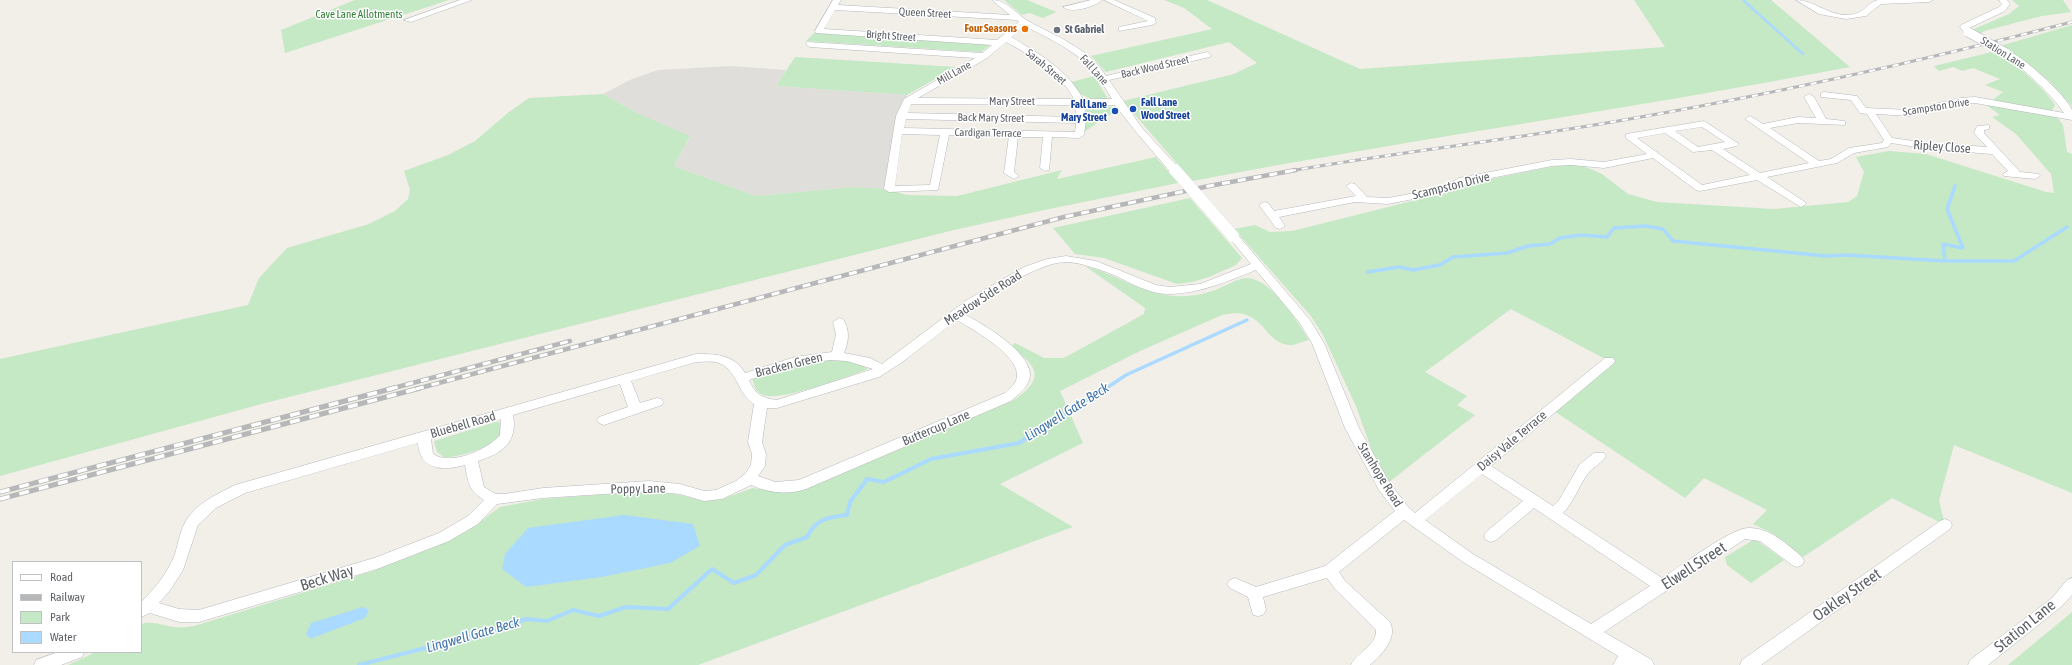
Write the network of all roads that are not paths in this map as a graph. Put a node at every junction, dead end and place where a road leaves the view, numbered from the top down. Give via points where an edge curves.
1 (468, 0) edge
2 (996, 0) edge
3 (1098, 0) edge
4 (1108, 0) edge
5 (1800, 0) edge
6 (1894, 0) edge
7 (1929, 0) edge
8 (2004, 2) edge
9 (834, 4) edge
10 (1067, 7) dead end
11 (408, 20) dead end
12 (1021, 20) junction
13 (1120, 30) dead end
14 (1002, 40) junction
15 (810, 44) dead end
16 (1207, 55) dead end
17 (984, 56) junction
18 (1104, 80) junction
19 (1824, 95) dead end
20 (1809, 97) dead end
21 (907, 101) junction
22 (1079, 102) junction
23 (1118, 102) junction
24 (1867, 111) junction
25 (901, 116) junction
26 (2072, 117) edge
27 (1750, 119) dead end
28 (1081, 120) junction
29 (1823, 122) junction
30 (1842, 123) dead end
31 (1986, 126) dead end
32 (1761, 127) junction
33 (1667, 130) junction
34 (898, 131) junction
35 (945, 132) junction
36 (1014, 134) junction
37 (1048, 134) junction
38 (1889, 140) junction
39 (1714, 147) junction
40 (1996, 151) junction
41 (1654, 155) junction
42 (1817, 164) junction
43 (1045, 168) dead end
44 (1014, 176) dead end
45 (1758, 176) junction
46 (2035, 176) dead end
47 (1351, 186) dead end
48 (1362, 199) junction
49 (1801, 204) dead end
50 (1264, 205) dead end
51 (1272, 215) junction
52 (1280, 226) dead end
53 (1233, 236) joint
54 (1258, 265) junction
55 (956, 314) junction
56 (840, 322) dead end
57 (837, 354) junction
58 (1609, 361) dead end
59 (884, 369) junction
60 (740, 374) junction
61 (624, 379) junction
62 (657, 402) dead end
63 (761, 404) junction
64 (636, 410) junction
65 (506, 412) junction
66 (604, 420) dead end
67 (424, 436) junction
68 (1599, 456) dead end
69 (470, 458) junction
70 (1482, 466) junction
71 (750, 478) junction
72 (494, 499) junction
73 (1533, 501) junction
74 (1554, 514) junction
75 (1410, 517) junction
76 (1945, 525) dead end
77 (1491, 536) dead end
78 (1796, 561) dead end
79 (1330, 571) junction
80 (1235, 584) dead end
81 (2072, 584) edge
82 (1663, 586) junction
83 (1255, 593) junction
84 (144, 608) edge
85 (1258, 610) dead end
86 (1592, 632) junction
87 (73, 653) edge
88 (1624, 660) edge
89 (42, 665) edge
90 (1359, 665) edge
91 (1646, 665) edge
92 (1748, 665) edge
93 (1976, 665) edge

1 - 11 street
2 - 12 street, Fall Lane
3 - 10 street via 1082,10
4 - 13 street via 1148,17 1156,24
5 - 6 street via 1829,18 1863,14 1876,3
6 - 7 street
8 - 26 street, Station Lane, bridge via 2002,9 1964,27 1968,32 2029,69 2054,92
9 - 12 street, Queen Street
9 - 14 street, Bright Street via 819,31
12 - 14 street, Mill Lane
12 - 18 street, Fall Lane via 1075,50
14 - 17 street, Mill Lane
14 - 22 street, Sarah Street via 1044,62 1067,84
15 - 17 street
16 - 18 street, Back Wood Street
17 - 21 street, Mill Lane
18 - 23 street, Fall Lane
19 - 24 street via 1854,98
20 - 29 street
21 - 22 street, Mary Street
21 - 25 street
22 - 23 street, Mary Street
22 - 28 street
23 - 53 street, Fall Lane, bridge
24 - 26 street, Scampston Drive via 1910,113 1975,100
24 - 38 street
25 - 28 street, Back Mary Street
25 - 34 street
27 - 32 street
28 - 37 street, Cardigan Terrace via 1079,135
29 - 30 street
29 - 32 street via 1798,120
31 - 40 street, Ripley Close via 1980,128 1979,133
32 - 42 street
33 - 39 street via 1696,150
33 - 39 street via 1704,124 1734,144
33 - 41 street via 1629,136
34 - 35 street, Cardigan Terrace
34 - 35 street via 889,189 934,188
35 - 36 street, Cardigan Terrace
36 - 37 street, Cardigan Terrace
36 - 44 street via 1009,173
37 - 43 street
38 - 40 street, Ripley Close via 1922,147 1944,146
38 - 42 street via 1879,147 1852,150 1834,161
39 - 45 street
40 - 46 street, Ripley Close via 2011,174
41 - 45 street via 1700,188
41 - 48 street, Scampston Drive via 1604,165 1552,163 1462,180 1445,190 1388,201
42 - 45 street
45 - 49 street
47 - 48 street
48 - 51 street, Scampston Drive
50 - 51 street
51 - 52 street
53 - 54 street, Stanhope Road
54 - 55 street, Meadow Side Road via 1202,287 1170,291 1153,288 1096,264 1066,259 1028,269
54 - 75 street, Stanhope Road via 1304,320 1318,343 1352,428 1384,486
55 - 59 street, Meadow Side Road
55 - 71 street, Buttercup Lane via 977,325 1012,354 1020,364 1024,374 1016,391 1006,398 801,485 773,488 761,485
56 - 57 street, Bracken Green via 842,343
57 - 59 street, Bracken Green via 872,363
57 - 60 street, Bracken Green
58 - 70 street, Daisy Vale Terrace
59 - 63 street, Meadow Side Road via 777,404
60 - 61 street, Bluebell Road via 730,362 717,357 707,357
60 - 63 street via 750,396
61 - 64 street
61 - 65 street, Bluebell Road
62 - 64 street
63 - 71 street, Poppy Lane via 755,442 759,454 758,466
64 - 66 street
65 - 67 street, Bluebell Road
65 - 69 street via 508,429 502,443 485,454
67 - 69 street via 427,456 432,461 449,464
67 - 84 street, Bluebell Road via 240,489 204,510 195,518 186,536 182,554 172,576
68 - 74 street via 1585,468 1564,504
69 - 72 street via 479,490
70 - 73 street
70 - 75 street, Daisy Vale Terrace
71 - 72 street, Poppy Lane via 731,491 718,495 704,496 680,489 649,486
72 - 84 street, Beck Way via 482,513 458,530 377,563 200,616 182,618
73 - 74 street
73 - 77 street
74 - 82 street
75 - 79 street, Daisy Vale Terrace
75 - 86 street, Stanhope Road via 1468,558
76 - 92 street, Oakley Street
78 - 82 street, Elwell Street via 1762,536 1751,532 1742,534
79 - 83 street
79 - 90 street via 1340,585 1384,627 1386,634 1383,640
80 - 83 street
81 - 93 street, Station Lane via 2057,602
82 - 86 street, Elwell Street
83 - 85 street
86 - 88 street, Stanhope Road
87 - 89 street
88 - 91 street, Stanhope Road

